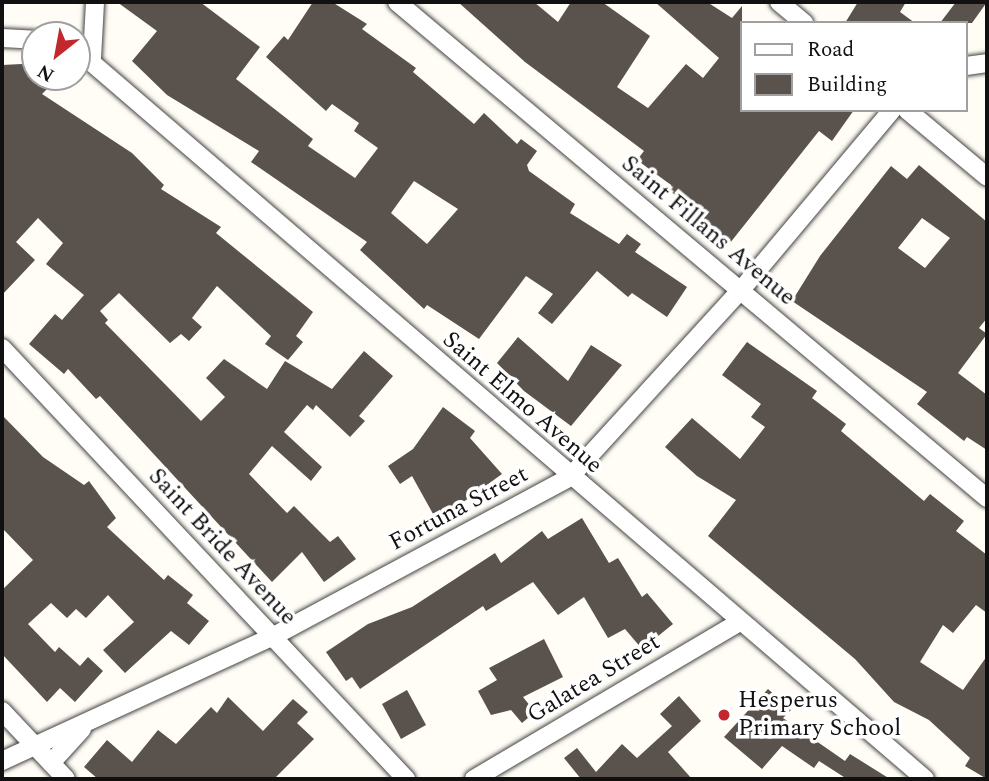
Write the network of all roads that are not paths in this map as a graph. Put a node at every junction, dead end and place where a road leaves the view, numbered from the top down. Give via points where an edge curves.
1 (95, 2) edge
2 (397, 2) edge
3 (779, 2) edge
4 (91, 21) edge
5 (802, 21) edge
6 (2, 38) edge
7 (21, 39) edge
8 (91, 60) edge
9 (987, 63) edge
10 (968, 66) edge
11 (890, 112) edge
12 (909, 112) edge
13 (987, 177) edge
14 (741, 290) junction
15 (2, 348) edge
16 (570, 477) junction
17 (987, 498) edge
18 (738, 622) junction
19 (272, 637) junction
20 (2, 711) edge
21 (85, 726) junction
22 (34, 746) junction
23 (2, 761) edge
24 (51, 764) junction
25 (66, 779) edge
26 (406, 779) edge
27 (474, 779) edge
28 (925, 779) edge

1 - 4 street
2 - 14 street, Saint Fillans Avenue
3 - 5 street
6 - 7 street
8 - 16 street, Saint Elmo Avenue
9 - 10 street
11 - 14 street, Fortuna Street
12 - 13 street
14 - 16 street, Fortuna Street
14 - 17 street, Saint Fillans Avenue
15 - 19 street, Saint Bride Avenue
16 - 18 street, Saint Elmo Avenue
16 - 19 street, Fortuna Street
18 - 27 street, Galatea Street
18 - 28 street, Saint Elmo Avenue
19 - 21 street, Fortuna Street
19 - 26 street, Saint Bride Avenue
20 - 22 street
21 - 22 street, Fortuna Street
21 - 24 street, Fortuna Street
22 - 23 street, Fortuna Street
22 - 24 street
24 - 25 street

